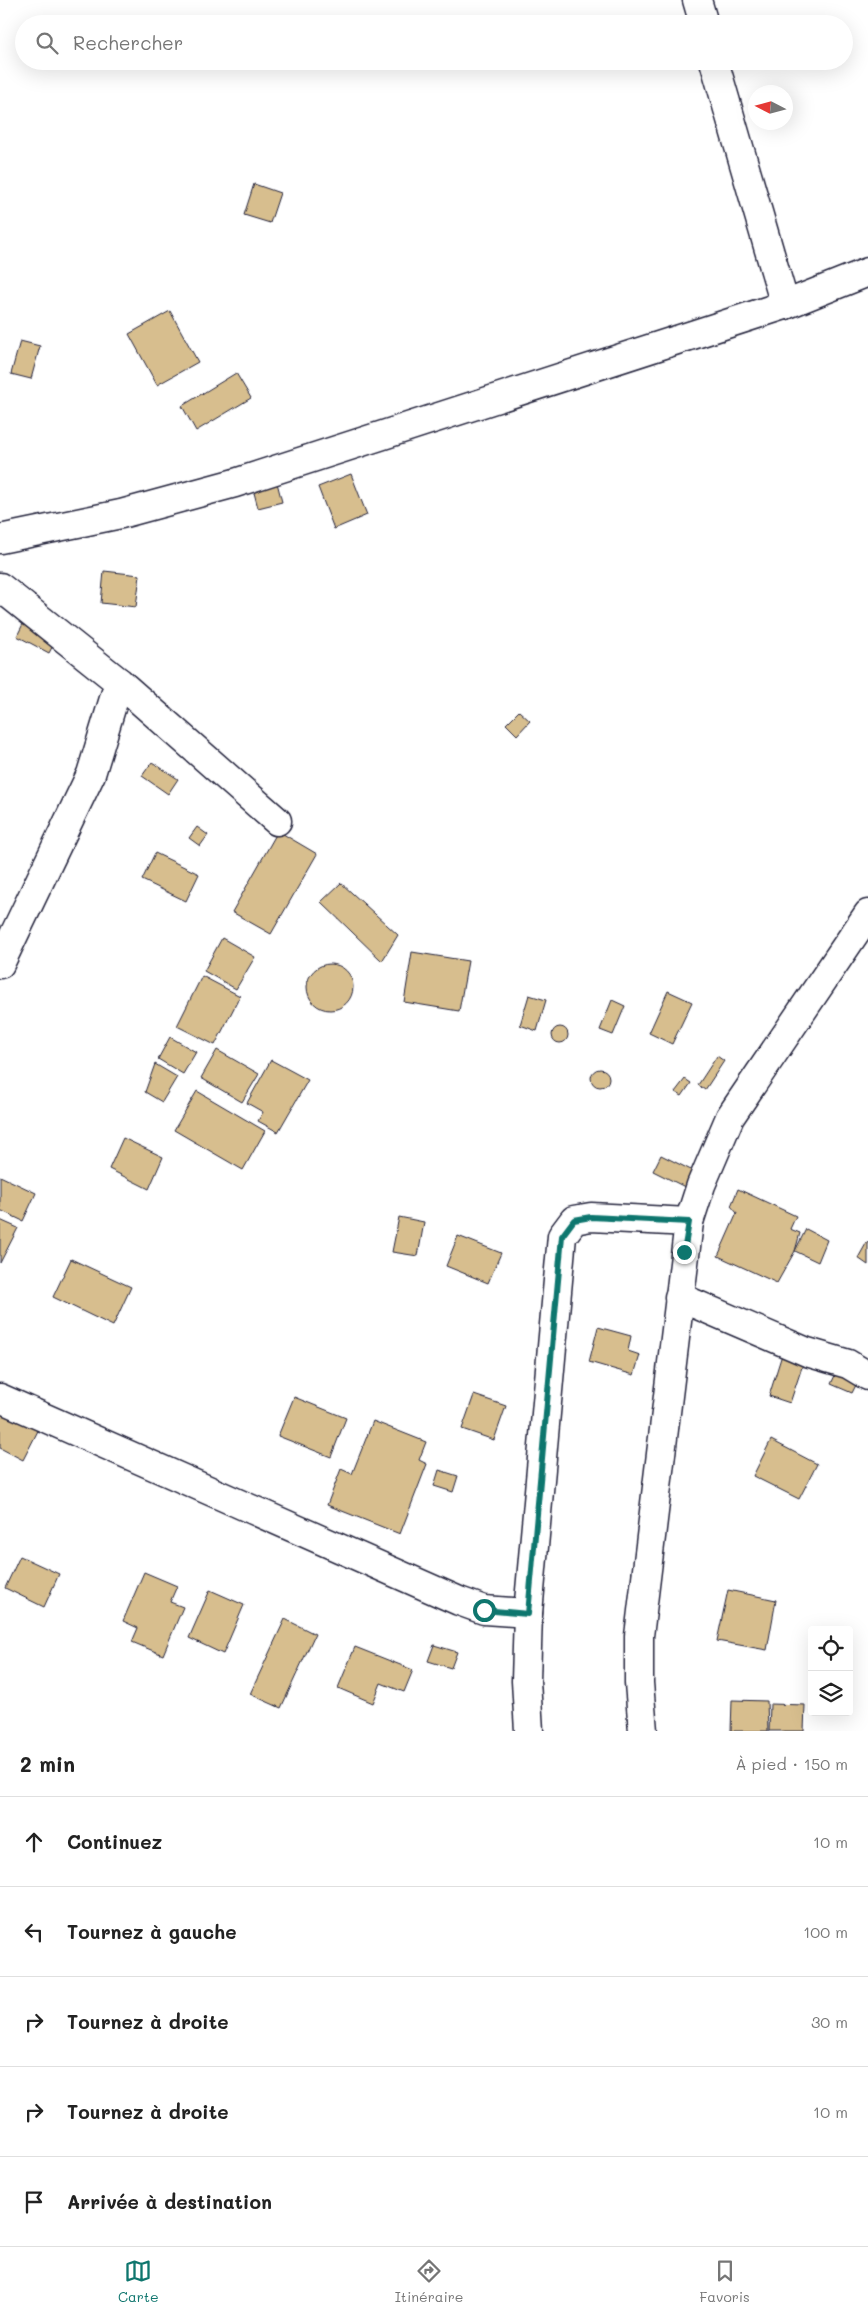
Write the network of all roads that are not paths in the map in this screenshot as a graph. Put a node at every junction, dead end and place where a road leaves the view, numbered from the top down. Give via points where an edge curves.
1 (697, 0) edge
2 (701, 15) edge
3 (717, 70) edge
4 (868, 272) edge
5 (785, 305) junction
6 (0, 540) edge
7 (0, 587) edge
8 (119, 682) junction
9 (277, 820) dead end
10 (868, 914) edge
11 (0, 964) edge
12 (689, 1222) junction
13 (679, 1297) junction
14 (868, 1376) edge
15 (0, 1398) edge
16 (528, 1614) junction
17 (529, 1731) edge
18 (643, 1731) edge

1 - 2 street
3 - 5 street
4 - 5 street
5 - 6 street via 236,483 121,514
7 - 8 street
8 - 9 street
8 - 11 street via 91,774
10 - 12 street via 730,1117
12 - 13 street
12 - 16 street via 591,1217 574,1220 562,1236
13 - 14 street via 807,1352 848,1364
13 - 18 street via 639,1636
15 - 16 street via 459,1601 484,1610
16 - 17 street via 526,1681

